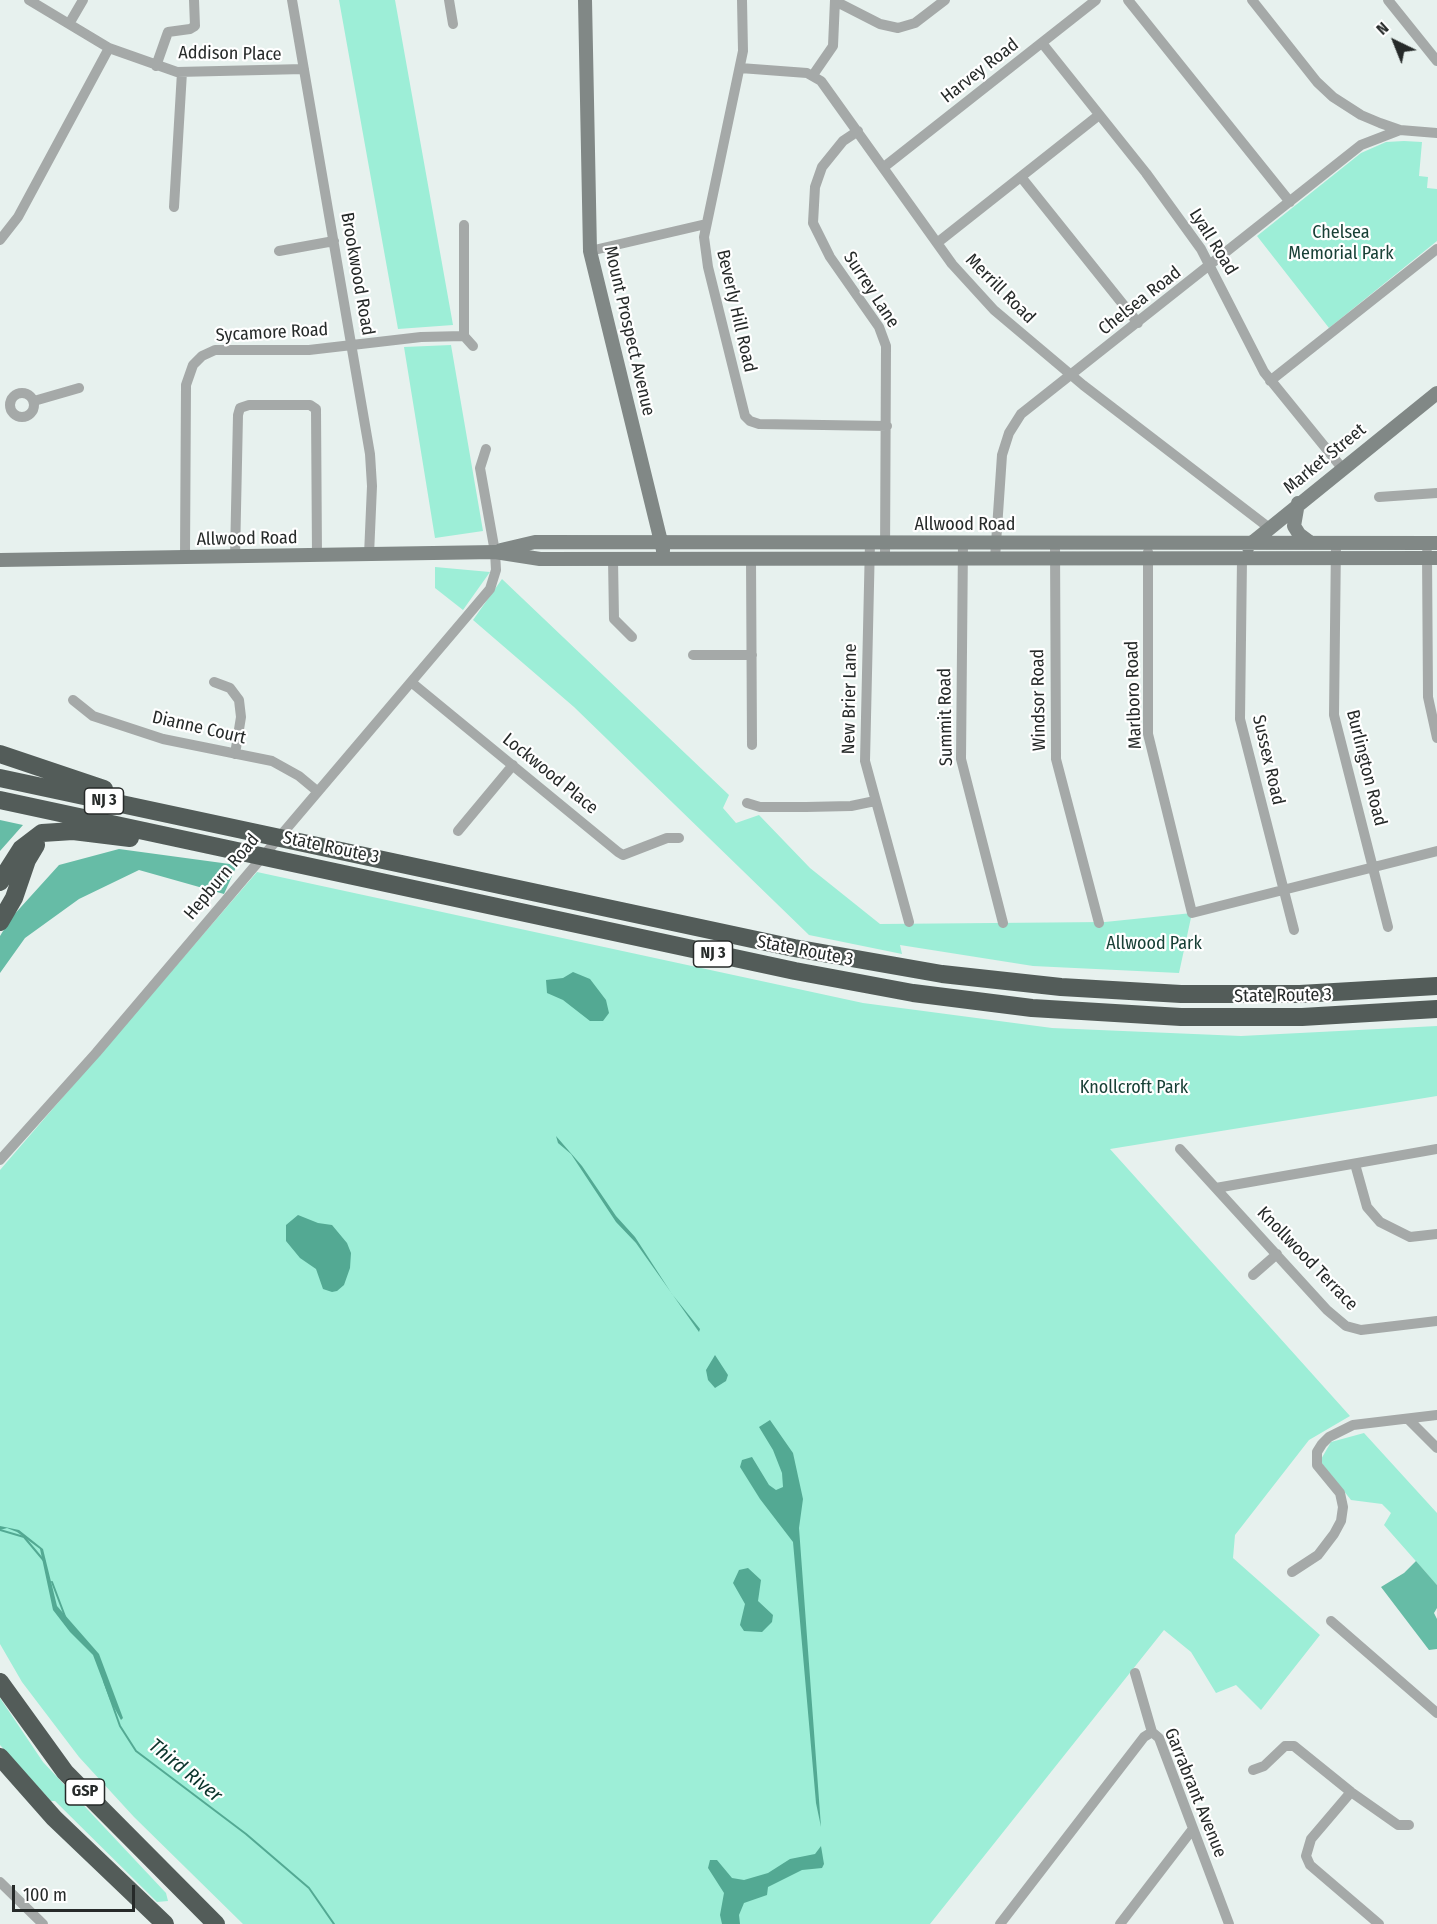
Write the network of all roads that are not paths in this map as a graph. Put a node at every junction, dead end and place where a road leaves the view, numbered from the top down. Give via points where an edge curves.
1 (28, 0) edge
2 (83, 0) edge
3 (194, 0) edge
4 (292, 0) edge
5 (449, 0) edge
6 (585, 0) edge
7 (742, 0) edge
8 (835, 0) edge
9 (945, 0) edge
10 (1096, 0) edge
11 (1128, 0) edge
12 (1251, 0) edge
13 (1391, 1) edge
14 (69, 24) junction
15 (453, 24) dead end
16 (1042, 43) junction
17 (109, 48) junction
18 (1437, 61) edge
19 (156, 66) junction
20 (740, 68) junction
21 (304, 69) junction
22 (182, 72) junction
23 (813, 75) junction
24 (1099, 115) junction
25 (1400, 130) junction
26 (858, 131) junction
27 (1437, 133) edge
28 (884, 167) junction
29 (1021, 177) junction
30 (1290, 202) junction
31 (174, 207) dead end
32 (706, 224) junction
33 (464, 225) dead end
34 (0, 240) edge
35 (334, 241) junction
36 (937, 243) junction
37 (1437, 249) edge
38 (279, 251) dead end
39 (590, 251) junction
40 (1210, 266) junction
41 (1138, 323) junction
42 (464, 336) junction
43 (352, 344) junction
44 (473, 346) dead end
45 (1072, 375) junction
46 (1270, 381) junction
47 (79, 388) dead end
48 (1437, 393) edge
49 (34, 401) junction
50 (5, 410) edge
51 (887, 426) junction
52 (486, 449) dead end
53 (1342, 468) junction
54 (1437, 493) edge
55 (1379, 497) dead end
56 (1298, 503) junction
57 (1268, 527) junction
58 (661, 542) junction
59 (870, 542) junction
60 (886, 542) junction
61 (963, 542) junction
62 (1336, 542) junction
63 (996, 543) junction
64 (1055, 543) junction
65 (1149, 543) junction
66 (1249, 543) junction
67 (1311, 543) junction
68 (1432, 543) edge
69 (495, 552) junction
70 (369, 555) junction
71 (317, 556) junction
72 (185, 557) junction
73 (235, 557) junction
74 (963, 558) junction
75 (995, 558) junction
76 (1055, 558) junction
77 (1148, 558) junction
78 (1336, 558) junction
79 (1432, 558) edge
80 (613, 559) junction
81 (665, 559) junction
82 (751, 559) junction
83 (870, 559) junction
84 (885, 559) junction
85 (1242, 559) junction
86 (0, 560) edge
87 (632, 637) dead end
88 (693, 655) dead end
89 (752, 655) junction
90 (214, 682) dead end
91 (411, 682) junction
92 (73, 700) dead end
93 (1437, 738) edge
94 (752, 745) dead end
95 (235, 753) junction
96 (0, 754) edge
97 (513, 765) junction
98 (0, 778) edge
99 (317, 790) junction
100 (0, 800) edge
101 (875, 801) junction
102 (747, 803) dead end
103 (208, 823) junction
104 (458, 831) dead end
105 (58, 832) junction
106 (679, 838) dead end
107 (1437, 850) edge
108 (1373, 867) junction
109 (0, 882) edge
110 (1284, 890) junction
111 (0, 922) edge
112 (909, 922) dead end
113 (1003, 923) dead end
114 (1099, 923) dead end
115 (576, 924) junction
116 (1388, 927) dead end
117 (1294, 930) dead end
118 (1437, 986) edge
119 (1437, 1009) edge
120 (1180, 1149) dead end
121 (1437, 1149) edge
122 (0, 1160) edge
123 (1355, 1164) junction
124 (1216, 1188) junction
125 (1437, 1234) edge
126 (1277, 1254) junction
127 (1253, 1275) dead end
128 (1437, 1321) edge
129 (1437, 1415) edge
130 (1408, 1419) junction
131 (1437, 1448) edge
132 (1292, 1572) dead end
133 (1332, 1621) dead end
134 (1135, 1673) dead end
135 (0, 1682) edge
136 (1437, 1713) edge
137 (1152, 1732) junction
138 (0, 1758) edge
139 (1253, 1770) dead end
140 (1351, 1792) junction
141 (1409, 1825) dead end
142 (1192, 1830) junction
143 (0, 1882) edge
144 (43, 1924) edge
145 (165, 1924) edge
146 (216, 1924) edge
147 (1000, 1924) edge
148 (1120, 1924) edge
149 (1229, 1924) edge
150 (1379, 1924) edge

1 - 14 street, Addison Place
2 - 14 street
3 - 19 street via 195,26 168,32
4 - 21 street, Brookwood Road
5 - 15 street
6 - 39 main road, Mount Prospect Avenue
7 - 20 street, Beverly Hill Road
8 - 9 street via 880,24 898,28 915,23
8 - 23 street via 833,46
10 - 16 street, Harvey Road
11 - 30 street
12 - 25 street via 1333,97 1361,115
13 - 18 street
14 - 17 street, Addison Place
16 - 24 street, Lyall Road
16 - 28 street, Harvey Road
17 - 19 street, Addison Place
17 - 34 street via 18,217
19 - 22 street, Addison Place
20 - 23 street
20 - 32 street, Beverly Hill Road
21 - 22 street, Addison Place
21 - 35 street, Brookwood Road
22 - 31 street
23 - 26 street, Merrill Road via 827,87
24 - 29 street
24 - 40 street, Lyall Road via 1146,173
25 - 27 street
25 - 30 street, Chelsea Road via 1361,145
26 - 28 street, Merrill Road
26 - 51 street, Surrey Lane via 843,141 822,167 815,187 813,223 830,257 884,337
28 - 36 street, Merrill Road
29 - 36 street
29 - 41 street
30 - 40 street, Chelsea Road
32 - 39 street
32 - 51 street, Beverly Hill Road via 708,267 745,416 759,424
33 - 42 street
35 - 38 street
35 - 43 street, Brookwood Road
36 - 45 street, Merrill Road via 994,310
37 - 46 street
39 - 58 main road, Mount Prospect Avenue
40 - 41 street, Chelsea Road
40 - 46 street, Lyall Road
41 - 45 street, Chelsea Road
42 - 43 street, Sycamore Road
42 - 44 street
43 - 70 street, Brookwood Road via 372,467
43 - 72 street, Sycamore Road via 309,350 215,350 193,365 186,393
45 - 57 street, Merrill Road
45 - 63 street, Chelsea Road via 1021,414 1009,433 1002,454
46 - 53 street, Lyall Road
47 - 49 street
48 - 53 main road, Market Street
49 - 50 street via 28,394 20,393
49 - 50 street via 34,409 26,417
51 - 60 street, Surrey Lane
52 - 69 street, Hepburn Road via 480,468
53 - 56 main road, Market Street
54 - 55 street
56 - 57 main road, Market Street
56 - 67 main road via 1294,526
57 - 66 main road, Market Street
58 - 59 main road, Allwood Road
58 - 69 main road, Allwood Road via 535,542
58 - 81 main road, Mount Prospect Avenue
59 - 60 main road, Allwood Road
59 - 83 street, New Brier Lane
60 - 61 main road, Allwood Road
60 - 84 street, Surrey Lane
61 - 63 main road, Allwood Road
61 - 74 street, Summit Road
62 - 67 main road, Allwood Road
62 - 68 main road, Allwood Road
62 - 78 street, Burlington Road
63 - 64 main road, Allwood Road
63 - 75 street, Chelsea Road
64 - 65 main road, Allwood Road
64 - 76 street, Windsor Road
65 - 66 main road, Allwood Road
65 - 77 street, Marlboro Road
66 - 67 main road, Allwood Road
66 - 85 main road, Market Street
68 - 79 street
69 - 70 main road, Allwood Road
69 - 80 main road, Allwood Road via 540,559
69 - 91 street, Hepburn Road via 496,570 490,589
70 - 71 main road, Allwood Road
71 - 73 main road, Allwood Road
71 - 73 street via 316,410 310,405 249,405 240,408 238,415
72 - 73 main road, Allwood Road
72 - 86 main road, Allwood Road
74 - 75 main road, Allwood Road
74 - 84 main road, Allwood Road
74 - 113 street, Summit Road via 961,759
75 - 76 main road, Allwood Road
76 - 77 main road, Allwood Road
76 - 114 street, Windsor Road via 1056,759
77 - 85 main road, Allwood Road
77 - 110 street, Marlboro Road via 1148,734 1192,913
78 - 79 main road, Allwood Road
78 - 85 main road, Allwood Road
78 - 108 street, Burlington Road via 1334,715
79 - 93 street via 1428,697
80 - 81 main road, Allwood Road
80 - 87 street via 614,619
81 - 82 main road, Allwood Road
82 - 83 main road, Allwood Road
82 - 89 street
83 - 84 main road, Allwood Road
83 - 101 street, New Brier Lane via 865,760
85 - 110 street, Sussex Road via 1240,719
88 - 89 street
89 - 94 street
90 - 95 street via 230,688 239,700 241,717
91 - 97 street, Lockwood Place
91 - 99 street, Hepburn Road
92 - 95 street, Dianne Court via 93,716 163,739
95 - 99 street, Dianne Court via 282,765
96 - 103 highway
97 - 104 street
97 - 106 street, Lockwood Place via 623,855 667,837
98 - 103 highway, State Route 3 / NJ 3
99 - 122 street, Hepburn Road via 96,1053
100 - 115 highway, State Route 3 / NJ 3
101 - 102 street via 806,807 760,807
101 - 112 street, New Brier Lane
103 - 118 highway, State Route 3 / NJ 3 via 824,954 972,978 1210,995
105 - 109 highway via 42,833 30,840
105 - 111 highway via 35,845
105 - 115 highway via 148,841 468,908
107 - 108 street
108 - 110 street
108 - 116 street, Burlington Road
110 - 117 street, Sussex Road
115 - 119 highway, State Route 3 / NJ 3 via 854,983 1032,1008 1241,1018
120 - 124 street, Knollwood Terrace
121 - 123 street
123 - 124 street
123 - 125 street via 1362,1196 1380,1222 1410,1237
124 - 126 street, Knollwood Terrace
126 - 127 street
126 - 128 street, Knollwood Terrace via 1346,1326 1361,1330
129 - 130 street
130 - 131 street
130 - 132 street via 1353,1425 1322,1444 1317,1452 1317,1465 1340,1493 1341,1521 1318,1555
133 - 136 street
134 - 137 street, Garrabrant Avenue
135 - 146 highway, GSP via 65,1772
137 - 142 street, Garrabrant Avenue via 1159,1738
137 - 147 street via 1144,1737
138 - 145 highway, GSP via 54,1818
139 - 140 street via 1264,1766 1279,1750 1294,1746
140 - 141 street via 1398,1825
140 - 150 street via 1311,1839 1306,1857 1310,1865
142 - 148 street
142 - 149 street, Garrabrant Avenue
143 - 144 street

